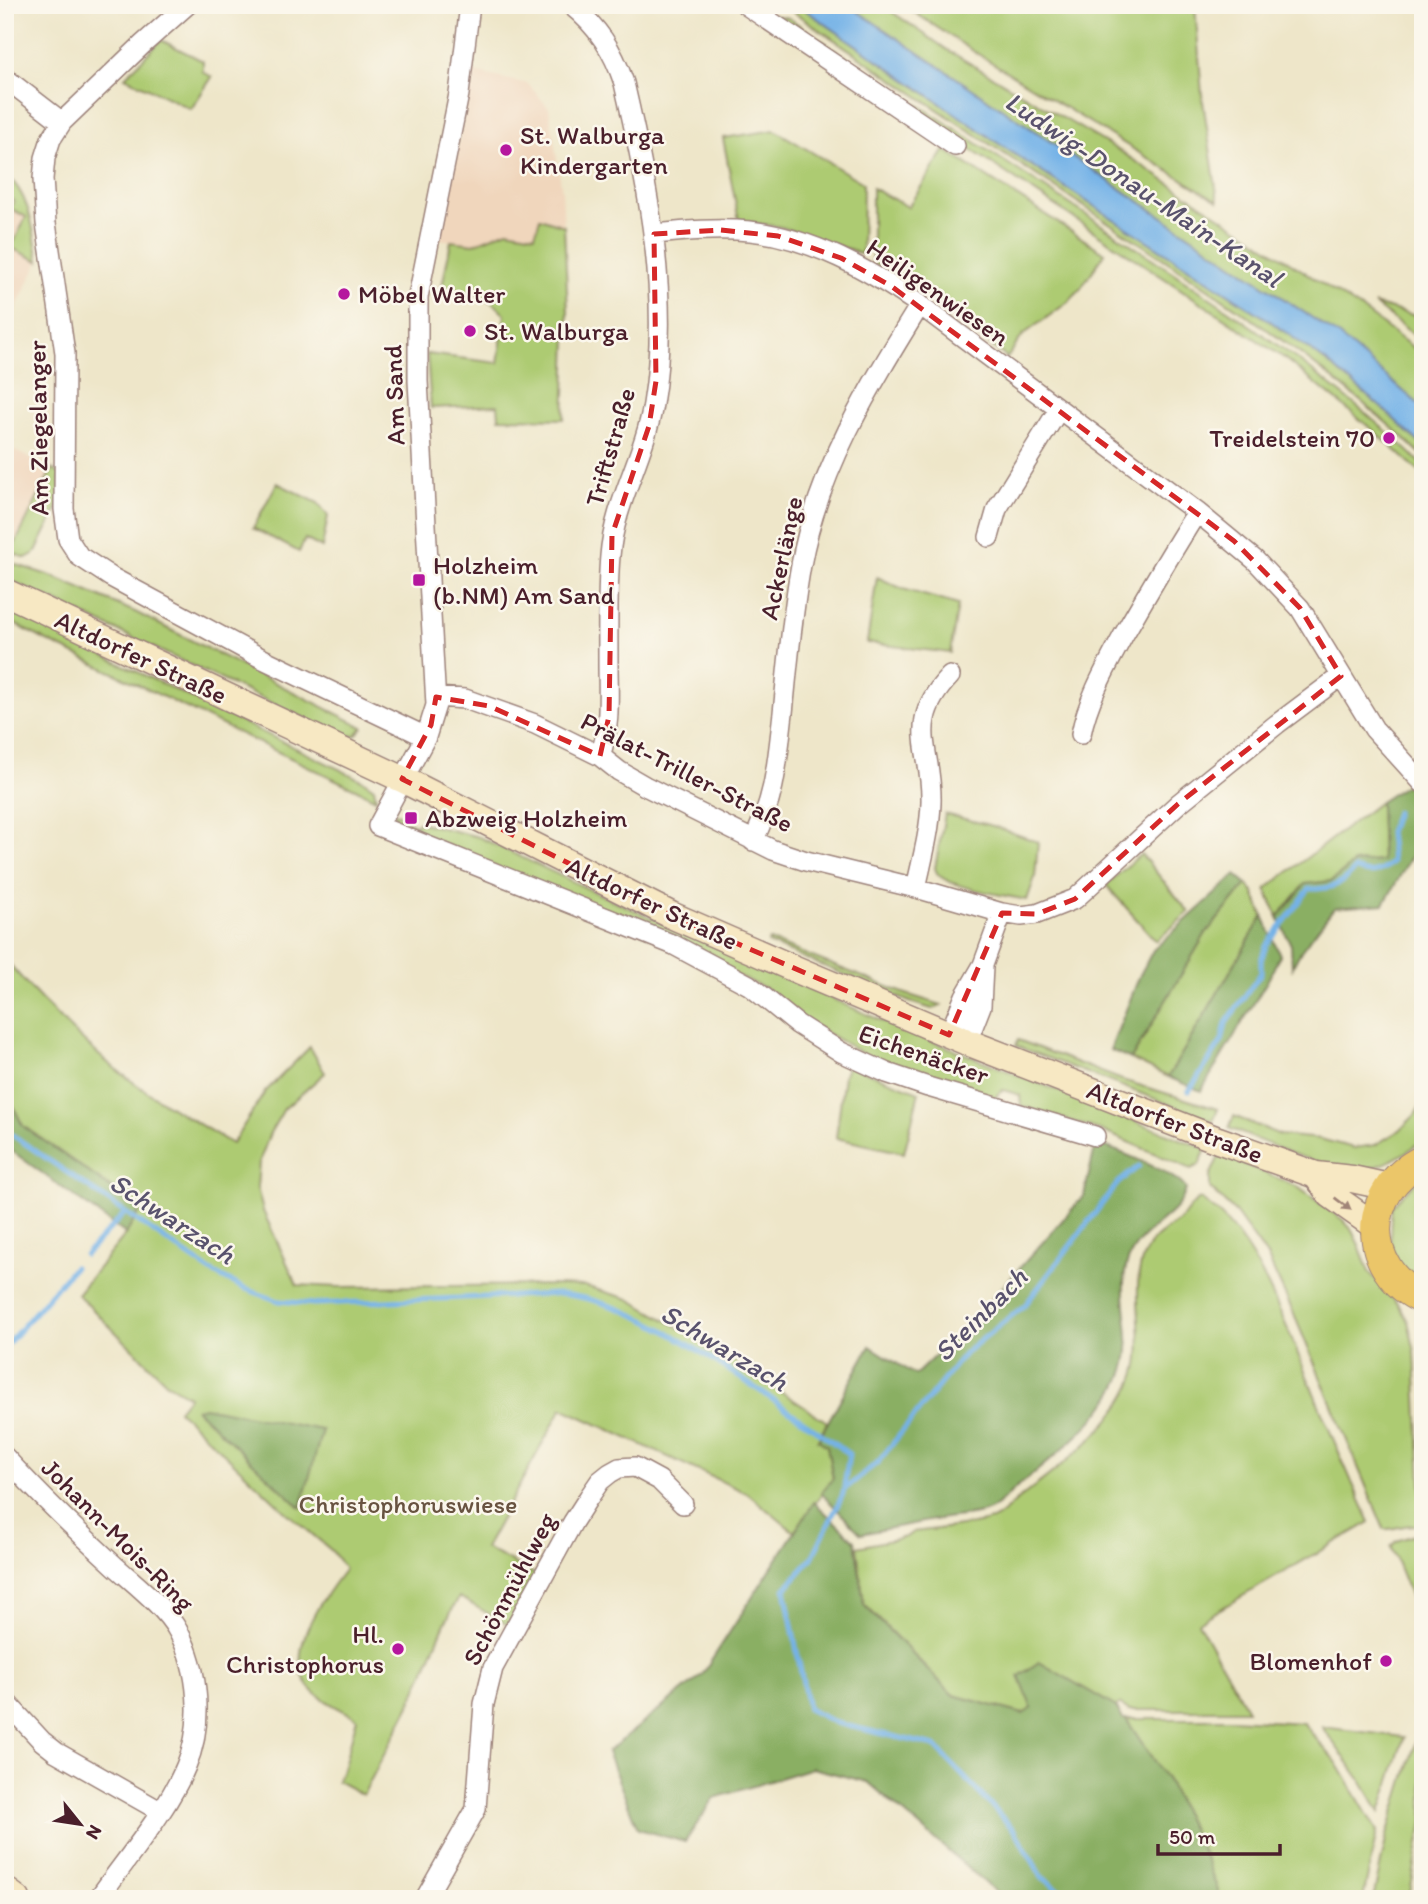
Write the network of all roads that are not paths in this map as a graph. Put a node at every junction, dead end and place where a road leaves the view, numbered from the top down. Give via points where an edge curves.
1 (187, 5) edge
2 (470, 5) edge
3 (571, 5) edge
4 (746, 5) edge
5 (5, 78) edge
6 (62, 122) junction
7 (955, 146) dead end
8 (654, 234) junction
9 (920, 305) junction
10 (1059, 409) junction
11 (1197, 512) junction
12 (989, 537) dead end
13 (5, 592) edge
14 (950, 676) dead end
15 (1341, 676) junction
16 (436, 697) junction
17 (1081, 734) dead end
18 (426, 737) junction
19 (600, 756) junction
20 (402, 779) junction
21 (1423, 783) edge
22 (753, 841) junction
23 (916, 888) junction
24 (1002, 913) junction
25 (958, 1038) junction
26 (1095, 1136) dead end
27 (1423, 1160) edge
28 (1316, 1175) junction
29 (1390, 1187) junction
30 (1376, 1227) junction
31 (1422, 1302) edge
32 (5, 1457) edge
33 (683, 1504) dead end
34 (5, 1701) edge
35 (160, 1811) junction
36 (5, 1891) edge
37 (17, 1899) edge
38 (98, 1899) edge
39 (425, 1899) edge

1 - 6 street, Am Ziegelanger
2 - 16 street, Am Sand via 459,94 418,297 418,382
3 - 8 street, Triftstraße via 599,31 618,66
4 - 7 street
5 - 6 street
6 - 18 street, Am Ziegelanger via 51,139 43,179 65,353 64,509 72,547 87,563 263,659
8 - 9 street, Heiligenwiesen via 721,230 778,236 841,258
8 - 19 street, Triftstraße via 656,381 649,426 611,546 609,716
9 - 10 street, Heiligenwiesen
9 - 22 street, Ackerlänge via 833,459 813,516 793,619 775,785
10 - 11 street, Heiligenwiesen
10 - 12 street via 997,509
11 - 15 street, Heiligenwiesen via 1285,591
11 - 17 street via 1106,668 1090,700
13 - 20 main road, Altdorfer Straße
14 - 23 street via 931,698 925,717 930,820
15 - 21 street, Heiligenwiesen via 1374,729
15 - 24 street, Prälat-Triller-Straße via 1178,804 1075,899 1037,914
16 - 18 street, Am Sand
16 - 19 street, Prälat-Triller-Straße via 489,706
18 - 20 street, Am Sand
19 - 22 street, Prälat-Triller-Straße via 645,786
20 - 25 main road, Altdorfer Straße via 671,915
20 - 26 street, Eichenäcker via 377,826 674,945 749,985 817,1039 887,1073
22 - 23 street, Prälat-Triller-Straße via 806,861
23 - 24 street, Prälat-Triller-Straße
24 - 25 street via 983,965 981,1006
25 - 28 main road, Altdorfer Straße
27 - 29 main road via 1401,1173
28 - 29 main road, Altdorfer Straße
28 -> 30 main road, Altdorfer Straße via 1331,1195
29 - 30 main road
30 - 31 main road via 1378,1249 1387,1270
32 - 35 street, Johann-Mois-Ring via 164,1614 188,1654 196,1702 192,1749 180,1780
33 - 39 street, Schönmühlweg via 659,1480 635,1467 619,1468 600,1480 493,1668 484,1704 475,1809
34 - 35 street via 56,1752
35 - 38 street, Johann-Mois-Ring
36 - 37 main road

